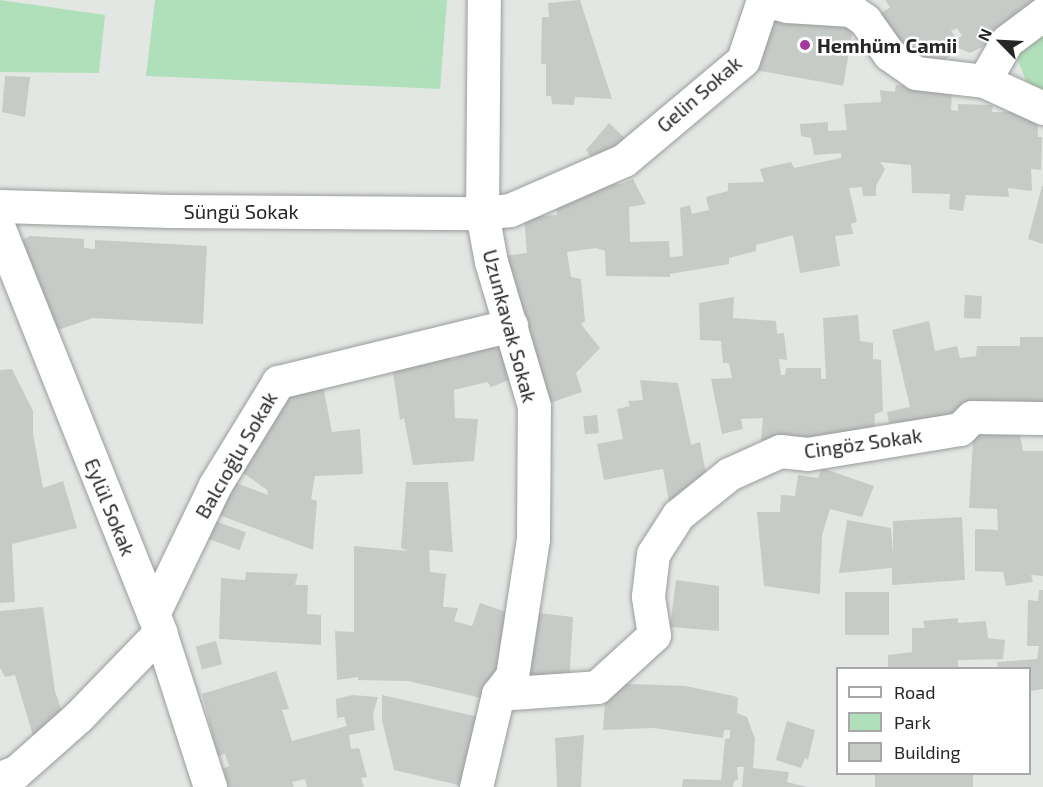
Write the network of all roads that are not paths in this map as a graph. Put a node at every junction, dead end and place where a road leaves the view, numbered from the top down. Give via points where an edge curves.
1 (484, 0) edge
2 (1043, 14) edge
3 (984, 81) junction
4 (1043, 108) edge
5 (0, 206) edge
6 (482, 213) junction
7 (0, 231) edge
8 (511, 325) junction
9 (1043, 418) edge
10 (156, 623) junction
11 (498, 694) junction
12 (0, 778) edge
13 (210, 787) edge
14 (476, 787) edge

1 - 6 street, Uzunkavak Sokak
2 - 3 street via 1007,41
3 - 4 street, Gelin Sokak
3 - 6 street, Gelin Sokak via 916,73 889,54 865,20 851,10 794,7 763,0 743,60 624,160 510,210
5 - 6 street, Süngü Sokak
6 - 8 street, Uzunkavak Sokak via 490,262
7 - 10 street, Eylül Sokak
8 - 10 street, Balcıoğlu Sokak via 278,382 215,484
8 - 11 street, Uzunkavak Sokak via 534,406 533,539 512,676
9 - 11 street, Cingöz Sokak via 972,417 960,429 807,454 780,451 729,474 678,515 653,554 648,596 654,635 597,687
10 - 12 street, Balcıoğlu Sokak via 78,717 16,772
10 - 13 street, Eylül Sokak
11 - 14 street, Uzunkavak Sokak

